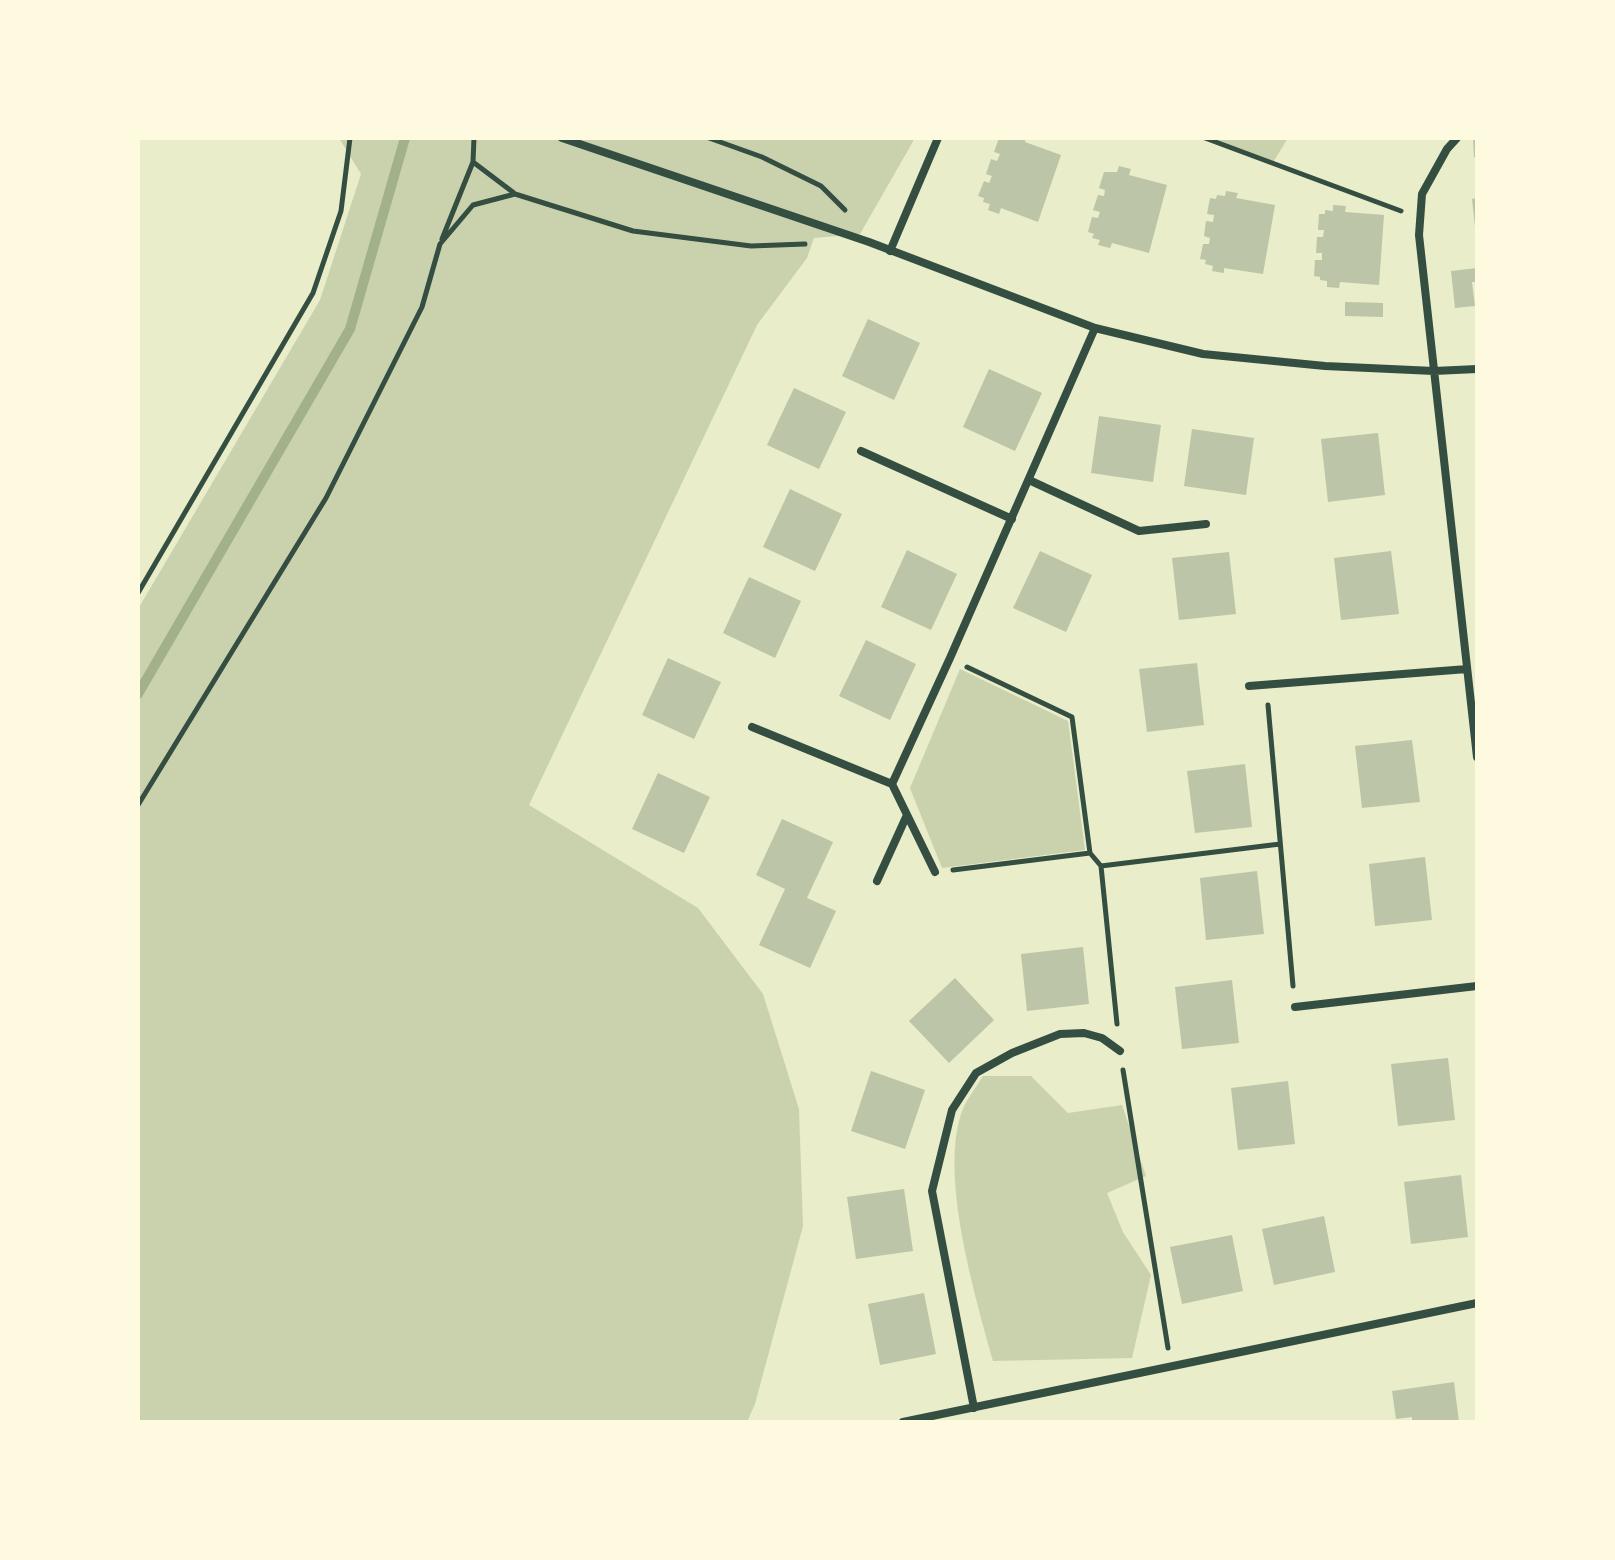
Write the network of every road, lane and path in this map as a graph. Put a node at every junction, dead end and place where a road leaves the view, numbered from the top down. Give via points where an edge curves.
1 (350, 138) edge
2 (474, 138) edge
3 (562, 138) edge
4 (709, 138) edge
5 (938, 138) edge
6 (1205, 138) edge
7 (1457, 138) edge
8 (473, 162) junction
9 (515, 194) junction
10 (1421, 218) junction
11 (869, 242) junction
12 (440, 244) junction
13 (810, 244) dead end
14 (890, 251) junction
15 (1095, 328) junction
16 (1477, 369) edge
17 (1434, 371) junction
18 (861, 451) dead end
19 (1029, 480) junction
20 (1012, 519) junction
21 (1206, 524) dead end
22 (138, 593) edge
23 (950, 658) junction
24 (1467, 669) junction
25 (1266, 684) junction
26 (1249, 686) dead end
27 (752, 727) dead end
28 (1477, 757) edge
29 (892, 784) junction
30 (138, 805) edge
31 (907, 815) junction
32 (1280, 844) junction
33 (1090, 853) junction
34 (1101, 866) junction
35 (935, 872) joint
36 (877, 881) dead end
37 (1477, 986) edge
38 (1295, 1007) joint
39 (1120, 1051) junction
40 (1477, 1303) edge
41 (1171, 1367) junction
42 (974, 1408) junction
43 (903, 1422) edge

1 - 22 path via 341,211 313,293
2 - 8 path
3 - 11 street
4 - 11 path via 821,186 869,233
5 - 14 street
6 - 10 path
7 - 10 street via 1422,194
8 - 9 path
8 - 12 path
9 - 12 path via 473,205
9 - 13 path via 633,231 751,246
10 - 17 street
11 - 14 street
12 - 30 path via 422,307 326,498
14 - 15 street
15 - 17 street via 1203,354
15 - 19 street
16 - 17 street
17 - 24 street
18 - 20 street
19 - 20 street
19 - 21 street via 1139,531
20 - 23 street
23 - 29 street
23 - 33 path via 1072,717
24 - 25 street
24 - 28 street
25 - 26 street
25 - 32 path
27 - 29 street
29 - 31 street
31 - 35 street
31 - 36 street
32 - 34 path
32 - 38 path
33 - 34 path
33 - 35 path
34 - 39 path
37 - 38 street
39 - 41 path
39 - 42 street via 1102,1038 1060,1034 976,1073 952,1110 932,1191
40 - 41 street
41 - 42 street
42 - 43 street

